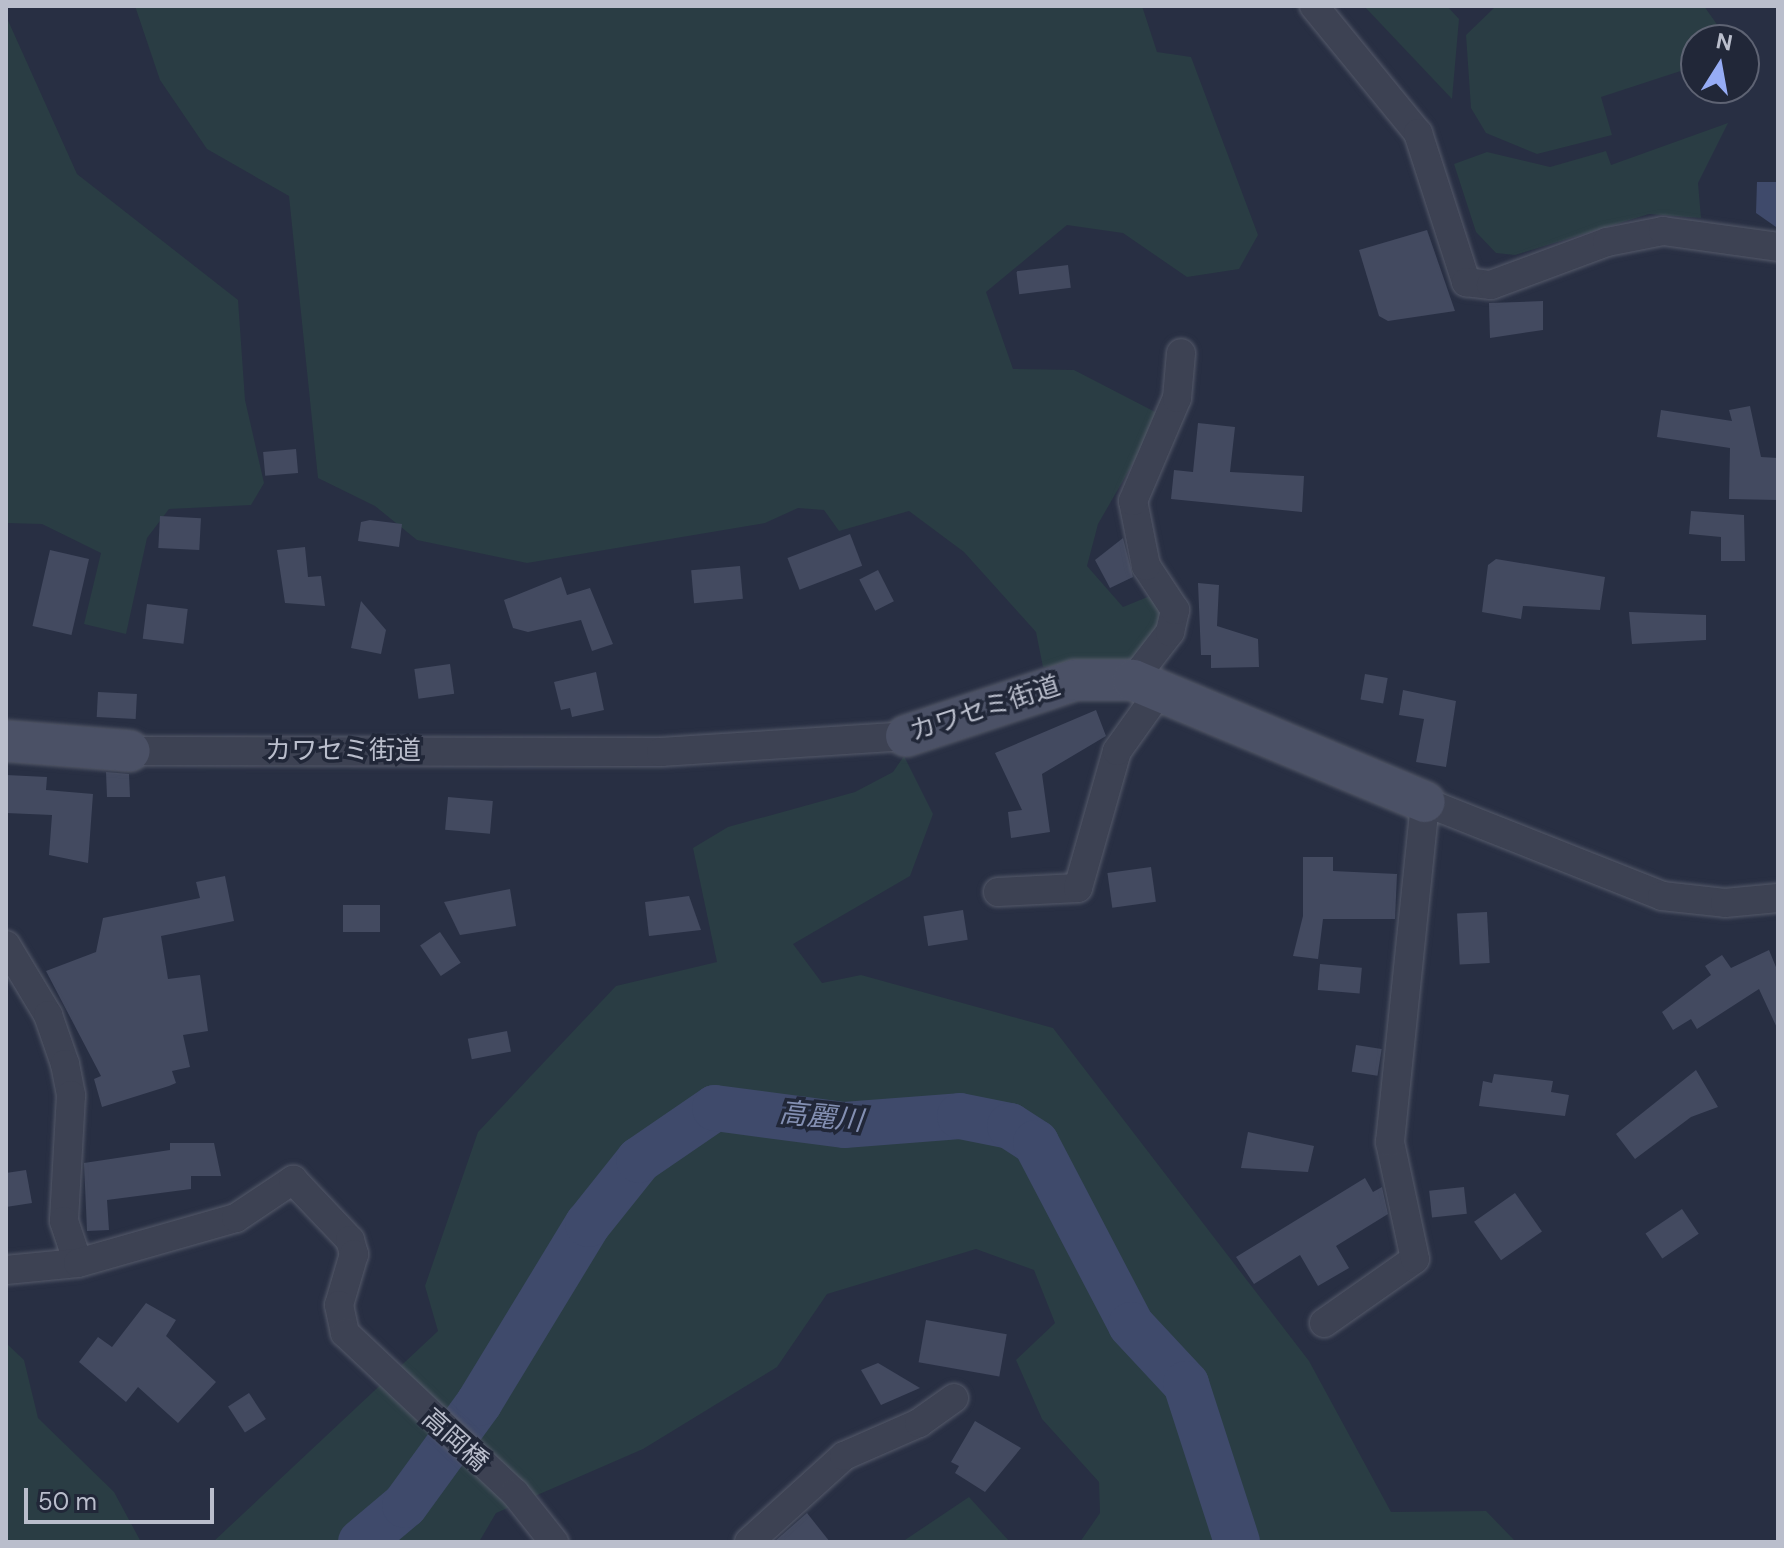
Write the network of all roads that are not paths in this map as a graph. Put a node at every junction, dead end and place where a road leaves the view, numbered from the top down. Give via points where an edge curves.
1 (1314, 6) edge
2 (1778, 247) edge
3 (1181, 353) dead end
4 (1148, 684) junction
5 (906, 736) joint
6 (6, 741) edge
7 (130, 751) joint
8 (1425, 802) junction
9 (998, 892) dead end
10 (1778, 901) edge
11 (6, 945) edge
12 (78, 1263) junction
13 (6, 1270) edge
14 (1324, 1323) dead end
15 (954, 1398) dead end
16 (554, 1542) edge
17 (749, 1542) edge

1 - 2 street via 1418,133 1466,282 1491,285 1607,242 1663,231
3 - 4 street via 1177,398 1133,501 1146,566 1175,610
4 - 5 street, カワセミ街道 via 1075,680
4 - 8 street, カワセミ街道
4 - 9 street via 1117,751 1078,888
5 - 7 street, カワセミ街道 via 661,752
6 - 7 street, カワセミ街道
8 - 10 street, カワセミ街道 via 1662,896 1725,903
8 - 14 street via 1390,1142 1415,1259
11 - 12 street via 48,1015 65,1064 71,1095 64,1221
12 - 13 street
12 - 16 street, 高岡橋 via 236,1218 293,1180 350,1240 354,1254 341,1321 395,1387 515,1493
15 - 17 street via 919,1423 844,1456

